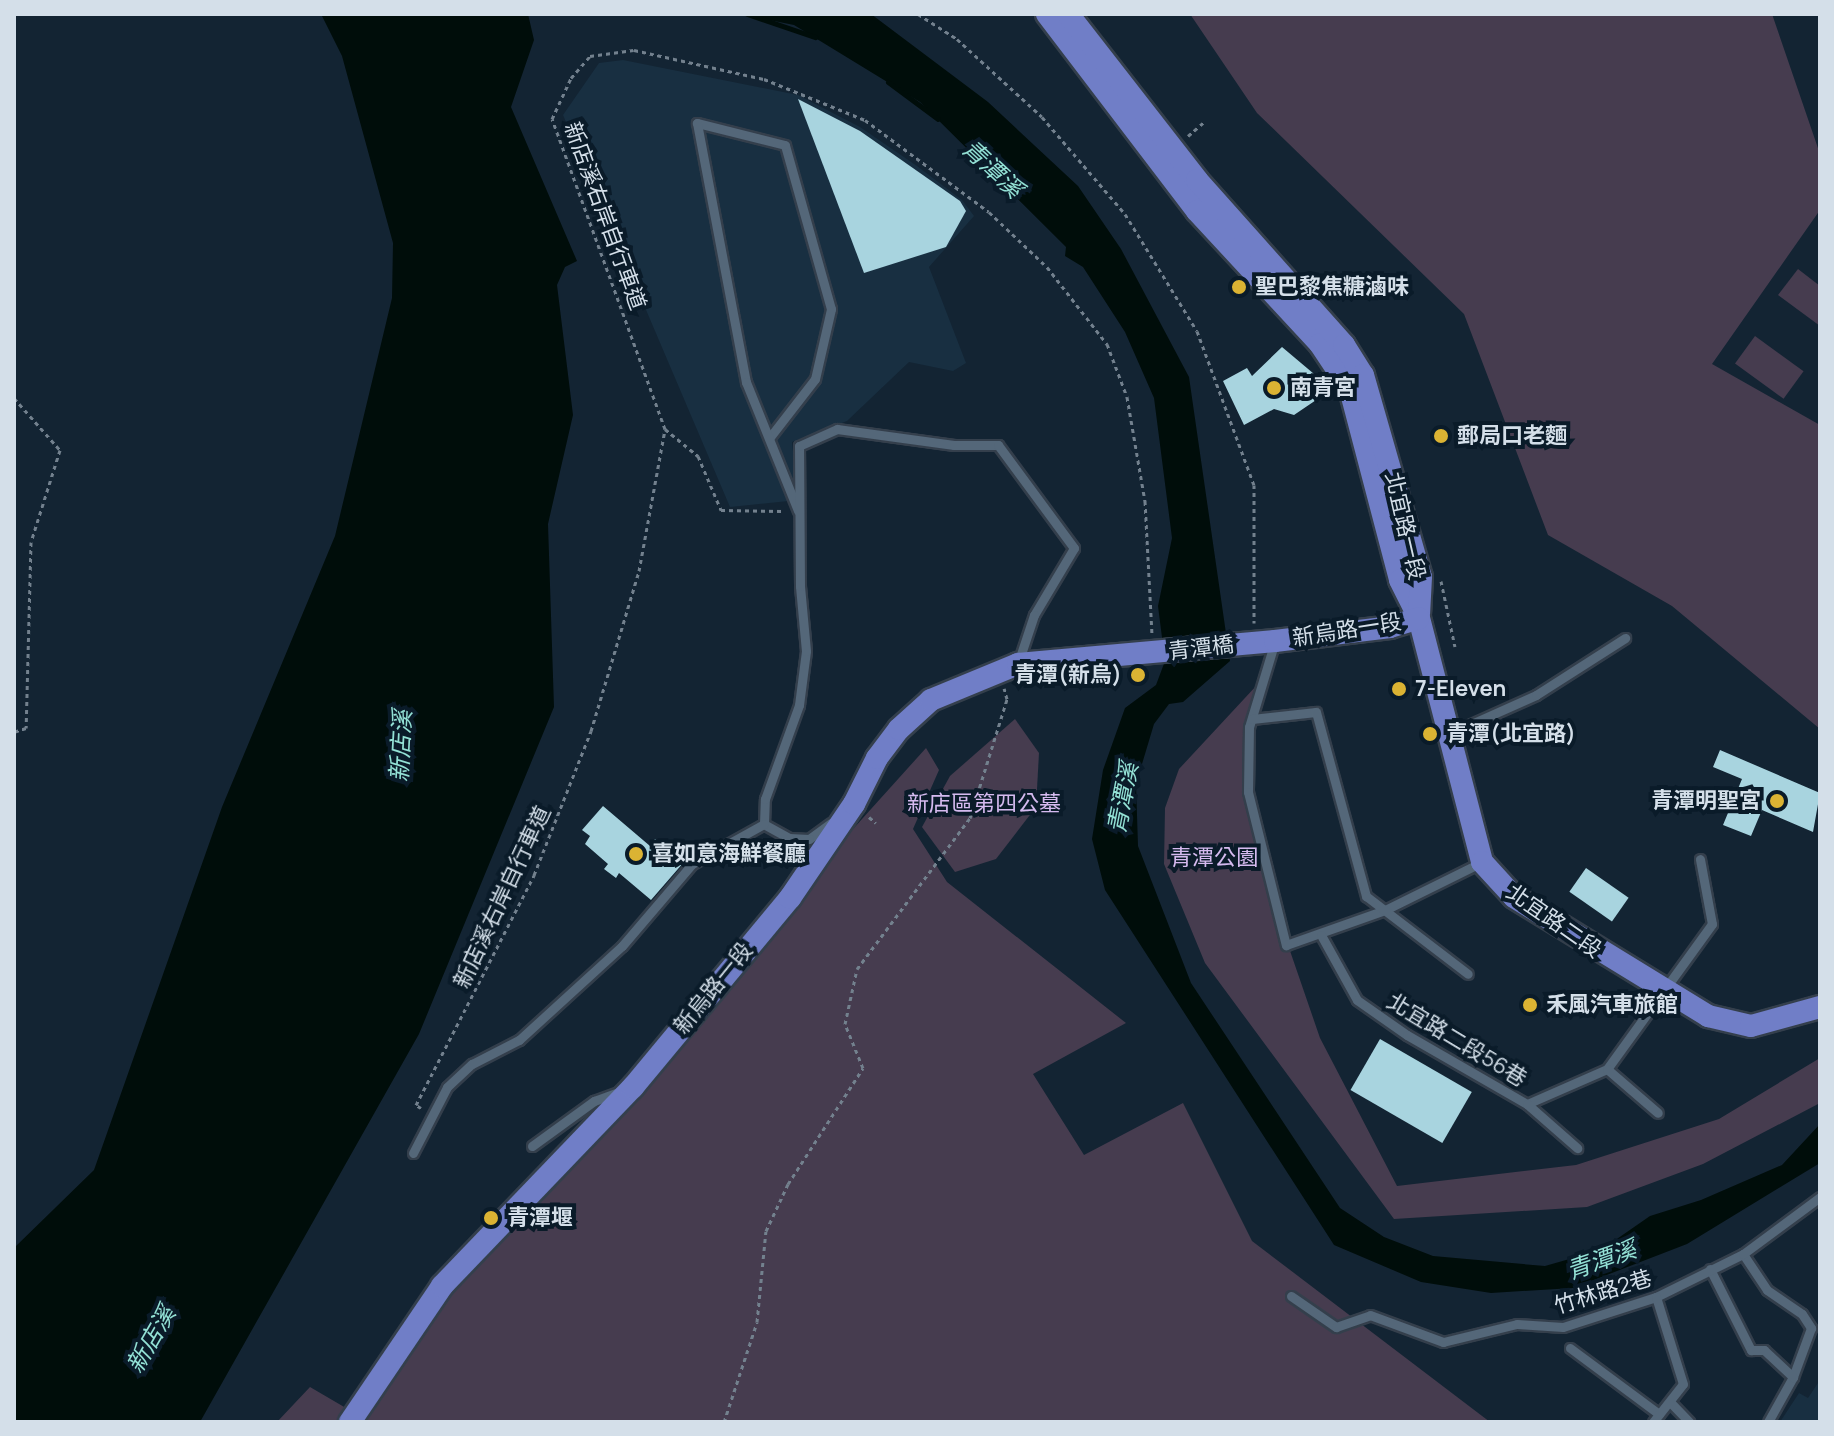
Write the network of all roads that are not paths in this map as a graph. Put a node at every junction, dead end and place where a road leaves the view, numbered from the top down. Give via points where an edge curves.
1 (1047, 14) edge
2 (1068, 14) edge
3 (770, 437) junction
4 (801, 518) junction
5 (1419, 618) junction
6 (1625, 638) dead end
7 (1265, 642) junction
8 (1127, 657) joint
9 (1008, 667) junction
10 (1252, 719) junction
11 (1448, 734) junction
12 (877, 758) junction
13 (764, 824) junction
14 (1700, 859) dead end
15 (1482, 862) junction
16 (1385, 910) junction
17 (1321, 935) junction
18 (1468, 974) dead end
19 (1661, 990) junction
20 (1820, 1007) edge
21 (1607, 1069) junction
22 (633, 1087) junction
23 (1527, 1104) junction
24 (1658, 1113) dead end
25 (532, 1146) dead end
26 (1577, 1148) dead end
27 (413, 1153) dead end
28 (1820, 1197) edge
29 (1743, 1254) junction
30 (1710, 1269) junction
31 (1291, 1296) dead end
32 (1656, 1297) junction
33 (1570, 1348) dead end
34 (1793, 1377) junction
35 (1670, 1402) junction
36 (1656, 1418) edge
37 (350, 1422) edge
38 (1689, 1422) edge
39 (1768, 1422) edge

1 - 5 main road, 北宜路一段 via 1197,211 1320,344 1350,389 1400,580
2 - 5 main road, 北宜路一段 via 1197,180 1344,345 1363,375 1421,577
3 - 3 lane via 815,379 831,309 785,145 697,123 746,382
3 - 4 lane
4 - 9 lane via 799,446 837,429 954,445 998,445 1074,548
4 - 13 lane via 804,675 788,740 765,799
5 - 7 main road, 新烏路一段 via 1390,627
5 - 11 main road, 北宜路二段
6 - 11 lane via 1536,695
7 - 8 main road, 青潭橋
7 - 10 lane
8 - 9 main road, 新烏路一段
9 - 12 main road, 新烏路一段 via 931,700
10 - 16 lane via 1316,712 1366,896
10 - 17 lane via 1248,792 1286,945
11 - 15 main road, 北宜路二段
12 - 13 lane via 828,827 809,839 789,838
12 - 22 main road, 新烏路一段 via 854,804 790,898
13 - 27 lane via 692,864 622,946 519,1040 472,1064 447,1087
14 - 19 lane via 1712,924
15 - 16 lane
15 - 19 main road, 北宜路二段 via 1514,897
16 - 17 lane
16 - 18 lane
17 - 23 lane, 北宜路二段56巷 via 1357,1000
19 - 20 main road, 北宜路二段 via 1708,1016 1751,1026
19 - 21 lane
21 - 23 lane, 北宜路二段56巷
21 - 24 lane
22 - 25 lane via 594,1101
22 - 37 main road, 新烏路一段 via 442,1286
23 - 26 lane
28 - 29 lane, 竹林路2巷
29 - 30 lane, 竹林路2巷
29 - 34 lane via 1767,1290 1802,1314 1811,1328
30 - 32 lane, 竹林路2巷
30 - 34 lane via 1751,1350 1764,1350
31 - 32 lane, 竹林路2巷 via 1336,1327 1370,1315 1443,1342 1517,1324 1563,1327
32 - 35 lane via 1683,1384
33 - 36 lane
34 - 39 lane
35 - 36 lane
35 - 38 lane

